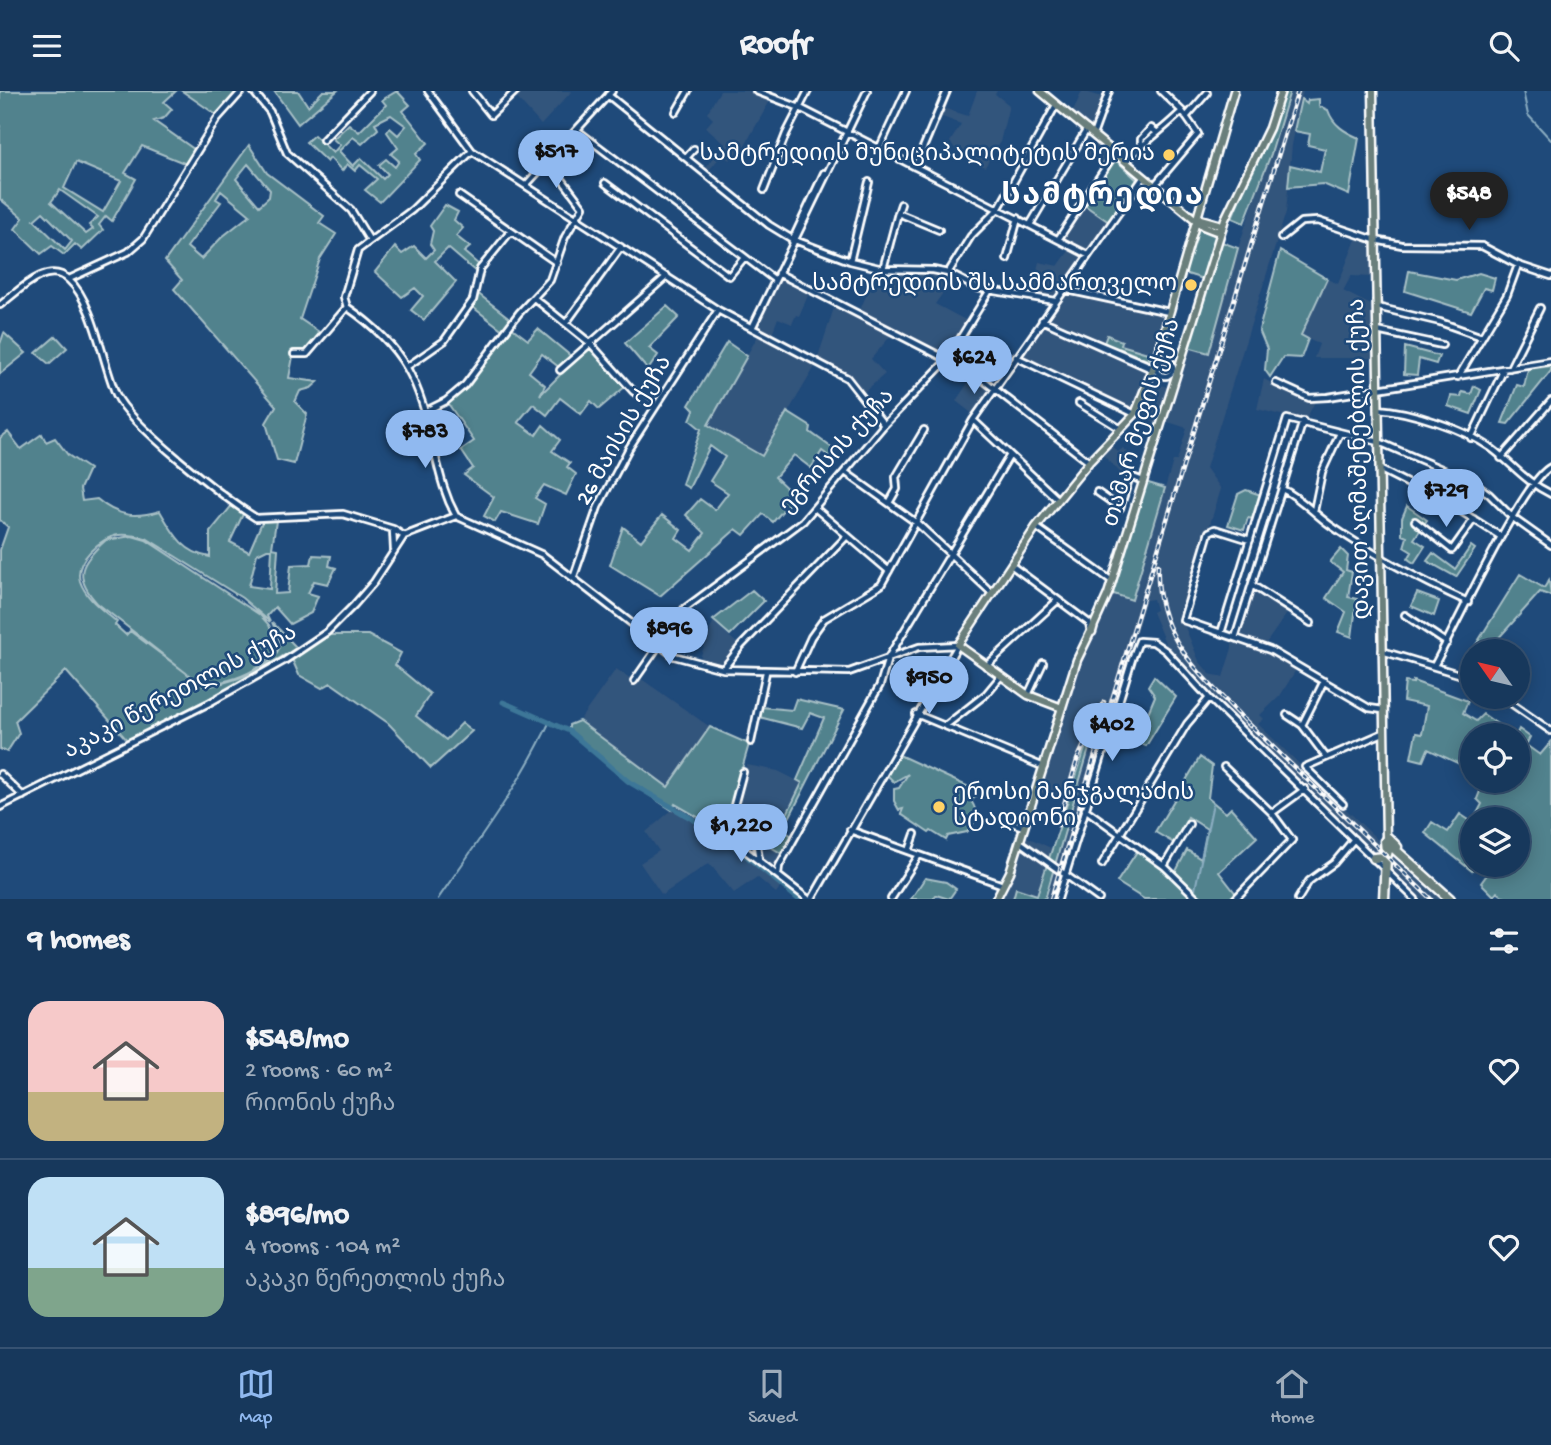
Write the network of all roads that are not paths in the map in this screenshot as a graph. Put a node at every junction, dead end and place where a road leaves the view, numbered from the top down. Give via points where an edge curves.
1 (242, 91) edge
2 (253, 91) edge
3 (370, 91) edge
4 (428, 91) edge
5 (472, 91) edge
6 (516, 91) edge
7 (688, 91) edge
8 (756, 91) edge
9 (808, 91) edge
10 (866, 91) edge
11 (906, 91) edge
12 (947, 91) edge
13 (1040, 91) edge
14 (1110, 91) edge
15 (1234, 91) edge
16 (1281, 91) edge
17 (1373, 91) edge
18 (1163, 92) edge
19 (610, 93) edge
20 (1207, 93) dead end
21 (1056, 105) junction
22 (800, 108) junction
23 (1182, 111) junction
24 (676, 112) dead end
25 (1186, 117) junction
26 (1087, 129) junction
27 (578, 131) junction
28 (846, 132) junction
29 (1093, 135) junction
30 (323, 139) dead end
31 (694, 149) dead end
32 (879, 149) junction
33 (472, 151) junction
34 (1115, 153) junction
35 (686, 157) junction
36 (549, 162) junction
37 (1126, 163) junction
38 (915, 167) junction
39 (1143, 178) junction
40 (869, 182) dead end
41 (605, 183) dead end
42 (526, 185) junction
43 (1154, 186) junction
44 (764, 190) dead end
45 (459, 195) dead end
46 (901, 204) dead end
47 (999, 208) junction
48 (898, 213) junction
49 (1018, 218) junction
50 (576, 219) junction
51 (1197, 219) junction
52 (1031, 223) junction
53 (1222, 229) junction
54 (939, 230) dead end
55 (510, 232) junction
56 (1059, 238) junction
57 (1280, 238) dead end
58 (370, 240) junction
59 (1375, 240) junction
60 (793, 241) junction
61 (621, 247) junction
62 (1088, 255) junction
63 (744, 258) junction
64 (1007, 259) dead end
65 (850, 261) junction
66 (557, 263) junction
67 (1518, 265) junction
68 (883, 269) junction
69 (778, 273) junction
70 (948, 273) junction
71 (667, 276) junction
72 (1551, 276) edge
73 (69, 279) junction
74 (775, 280) junction
75 (1063, 289) junction
76 (990, 290) junction
77 (534, 298) junction
78 (1055, 301) junction
79 (0, 305) edge
80 (347, 307) junction
81 (1376, 307) junction
82 (1540, 308) dead end
83 (718, 310) junction
84 (1169, 312) junction
85 (1042, 320) junction
86 (566, 323) junction
87 (752, 328) junction
88 (1377, 331) junction
89 (1482, 337) junction
90 (590, 342) junction
91 (1442, 345) dead end
92 (294, 354) dead end
93 (1016, 357) junction
94 (947, 360) junction
95 (1551, 361) edge
96 (408, 366) junction
97 (1156, 368) junction
98 (1507, 369) junction
99 (560, 370) dead end
100 (1174, 370) junction
101 (1458, 377) junction
102 (1276, 383) dead end
103 (995, 387) junction
104 (1378, 389) junction
105 (1551, 401) edge
106 (1079, 403) dead end
107 (654, 407) junction
108 (1378, 409) junction
109 (424, 412) junction
110 (1135, 414) junction
111 (973, 420) junction
112 (1303, 421) junction
113 (884, 425) junction
114 (1122, 429) junction
115 (924, 430) dead end
116 (1340, 433) junction
117 (1471, 438) junction
118 (1379, 442) junction
119 (1010, 455) junction
120 (1501, 458) junction
121 (1089, 462) junction
122 (1551, 467) edge
123 (1379, 470) junction
124 (845, 472) junction
125 (1143, 481) junction
126 (1532, 486) junction
127 (1282, 489) junction
128 (1097, 492) dead end
129 (1551, 494) edge
130 (1057, 499) junction
131 (889, 503) junction
132 (815, 508) junction
133 (1314, 512) junction
134 (456, 516) junction
135 (1513, 518) junction
136 (1474, 519) junction
137 (1415, 521) dead end
138 (916, 522) junction
139 (1036, 527) junction
140 (393, 529) junction
141 (404, 536) junction
142 (847, 536) junction
143 (1500, 536) junction
144 (1250, 540) junction
145 (1551, 545) edge
146 (394, 550) junction
147 (952, 554) junction
148 (1380, 556) junction
149 (1010, 564) junction
150 (889, 571) junction
151 (574, 576) junction
152 (1112, 581) junction
153 (1252, 585) junction
154 (992, 593) junction
155 (1058, 600) junction
156 (1468, 602) junction
157 (1405, 615) dead end
158 (1311, 624) dead end
159 (1091, 630) junction
160 (1221, 633) junction
161 (1235, 638) junction
162 (1447, 643) junction
163 (659, 645) junction
164 (958, 645) junction
165 (1382, 651) junction
166 (888, 658) junction
167 (1043, 663) dead end
168 (1435, 664) junction
169 (986, 666) junction
170 (723, 669) junction
171 (766, 672) junction
172 (795, 672) junction
173 (1460, 673) edge
174 (1001, 676) junction
175 (634, 681) dead end
176 (1324, 681) junction
177 (1028, 695) junction
178 (1209, 698) junction
179 (1062, 708) junction
180 (1519, 709) edge
181 (1383, 710) junction
182 (916, 714) junction
183 (1287, 715) dead end
184 (1302, 725) junction
185 (945, 726) junction
186 (1551, 731) edge
187 (1383, 733) junction
188 (751, 743) dead end
189 (1326, 757) junction
190 (1224, 767) dead end
191 (1044, 768) junction
192 (743, 772) dead end
193 (0, 774) edge
194 (1305, 789) junction
195 (23, 796) junction
196 (1343, 804) dead end
197 (0, 807) edge
198 (1085, 809) junction
199 (1272, 813) junction
200 (1012, 823) dead end
201 (1189, 824) dead end
202 (1025, 827) junction
203 (850, 831) junction
204 (730, 833) junction
205 (915, 834) dead end
206 (1120, 835) junction
207 (720, 836) dead end
208 (1354, 839) junction
209 (1020, 842) junction
210 (1388, 845) junction
211 (909, 851) junction
212 (919, 855) junction
213 (1374, 858) junction
214 (758, 861) junction
215 (1102, 864) dead end
216 (1164, 866) junction
217 (1385, 870) junction
218 (778, 874) junction
219 (1066, 875) junction
220 (1004, 885) junction
221 (1195, 896) edge
222 (810, 899) edge
223 (891, 899) edge
224 (996, 899) edge
225 (1058, 899) edge
226 (1099, 899) edge
227 (1235, 899) edge
228 (1298, 899) edge
229 (1384, 899) edge
230 (1415, 899) edge
231 (1450, 899) edge

1 - 73 street via 218,119 143,239 128,252
2 - 58 street via 270,112 287,153 351,210
3 - 30 street
4 - 33 street
5 - 6 street via 491,115
7 - 24 street
8 - 22 street
9 - 22 street
10 - 28 street
11 - 32 street
12 - 38 street
13 - 21 main road
14 - 29 street
15 - 51 main road
16 - 53 main road, თამარ მეფის ქუჩა via 1269,128
17 - 59 main road, დავით აღმაშენებლის ქუჩა
18 - 23 street
19 - 27 street
19 - 35 street
20 - 25 street
21 - 26 main road
21 - 47 street
22 - 28 street
22 - 44 street
23 - 25 street
23 - 37 street via 1141,144
25 - 43 street via 1198,137
26 - 29 main road
26 - 52 street
27 - 36 street
27 - 63 street
28 - 32 street
28 - 60 street
29 - 34 main road
31 - 35 street
32 - 38 street
33 - 42 street
33 - 58 street via 412,210
34 - 37 main road
34 - 56 street
35 - 60 street
36 - 42 street
36 - 50 street via 581,202
37 - 39 main road
38 - 47 street
39 - 43 main road
39 - 62 street
40 - 65 street
41 - 63 street via 729,276
42 - 50 street
43 - 51 main road
45 - 55 street
46 - 48 street
47 - 49 street
47 - 70 street via 971,236
48 - 54 street
48 - 68 street
49 - 52 street
49 - 64 street
50 - 61 street
50 - 66 street
51 - 53 main road via 1216,231
51 - 84 main road
52 - 56 street
53 - 100 main road, თამარ მეფის ქუჩა
55 - 66 street
55 - 96 street via 480,269 472,300 444,341
56 - 62 street
57 - 59 street via 1309,221
58 - 80 street via 358,250 351,265 344,297
59 - 67 street via 1441,248 1482,246
59 - 81 main road, დავით აღმაშენებლის ქუჩა
60 - 65 street
60 - 69 street
61 - 71 street
61 - 86 street
62 - 75 street
63 - 74 street
65 - 68 street
66 - 77 street
67 - 72 street
67 - 89 street via 1507,295
68 - 70 street
69 - 74 street
69 - 94 street
70 - 76 street
71 - 83 street
71 - 90 street
73 - 79 street via 52,272 40,275
73 - 140 street via 87,307 117,397 140,426 248,513 267,520 343,515
74 - 87 street
75 - 78 street
75 - 84 street
76 - 78 street
76 - 94 street, ეგრისის ქუჩა
77 - 86 street
77 - 109 street via 465,386
78 - 85 street
80 - 92 street via 307,355
80 - 96 street via 379,330
81 - 88 main road, დავით აღმაშენებლის ქუჩა
81 - 89 street
82 - 98 street
83 - 87 street
83 - 107 street, 26 მაისის ქუჩა
84 - 97 main road
85 - 93 street
85 - 97 street
86 - 90 street
87 - 113 street via 846,378
88 - 91 street
88 - 104 main road, დავით აღმაშენებლის ქუჩა
89 - 101 street
90 - 99 street
90 - 107 street via 633,391
93 - 103 street
93 - 110 street
94 - 103 street via 960,362
94 - 113 street, ეგრისის ქუჩა
95 - 98 street
96 - 109 street
97 - 100 street via 1165,376
97 - 100 street via 1166,359
97 - 110 main road
98 - 101 street
98 - 117 street
100 - 125 main road, თამარ მეფის ქუჩა
101 - 104 street
102 - 104 street via 1309,398
103 - 111 street
103 - 121 street
104 - 108 main road, დავით აღმაშენებლის ქუჩა
105 - 120 street
106 - 114 street
107 - 151 street, 26 მაისის ქუჩა via 598,507
108 - 117 street via 1415,416
108 - 118 main road, დავით აღმაშენებლის ქუჩა
109 - 134 street via 440,484
110 - 114 main road
111 - 119 street
111 - 138 street
112 - 116 street
112 - 127 street
112 - 144 street via 1287,419
113 - 124 street, ეგრისის ქუჩა
114 - 121 main road
115 - 131 street via 896,477 897,489
116 - 118 street
116 - 133 street via 1322,472
117 - 120 street
118 - 123 main road, დავით აღმაშენებლის ქუჩა
118 - 135 street via 1472,482
119 - 130 street
119 - 147 street
120 - 126 street
121 - 130 main road
122 - 126 street
123 - 136 street
123 - 148 main road, დავით აღმაშენებლის ქუჩა
124 - 131 street
124 - 132 street, ეგრისის ქუჩა
125 - 128 street via 1130,477 1120,508
125 - 152 main road, თამარ მეფის ქუჩა
126 - 129 street
126 - 135 street
127 - 133 street
127 - 153 street
130 - 139 main road
131 - 138 street
132 - 142 street
132 - 163 street, ეგრისის ქუჩა via 684,609
133 - 148 street
134 - 141 street
134 - 151 street via 543,555
135 - 143 street
135 - 145 street
136 - 137 street via 1452,550
136 - 143 street
138 - 147 street
138 - 150 street
139 - 149 main road
139 - 152 street
140 - 141 street
140 - 146 street
141 - 146 street, აკაკი წერეთლის ქუჩა
142 - 150 street
142 - 170 street
143 - 156 street
144 - 160 street
144 - 160 street via 1209,531 1183,617 1185,622
146 - 195 street, აკაკი წერეთლის ქუჩა via 355,605 310,644 207,704
147 - 154 street
147 - 166 street
148 - 156 street
148 - 165 main road, დავით აღმაშენებლის ქუჩა
149 - 154 main road
149 - 155 street
150 - 172 street via 873,591 824,619
151 - 163 street
152 - 159 main road, თამარ მეფის ქუჩა
153 - 158 street
153 - 161 street
154 - 164 main road
155 - 159 street via 1089,623
155 - 169 street
156 - 162 street
157 - 162 street
159 - 179 main road, თამარ მეფის ქუჩა
160 - 161 street
161 - 176 street via 1270,650
162 - 168 street
163 - 170 street via 674,656
163 - 175 street, ეგრისის ქუჩა
164 - 166 street via 919,647
164 - 169 main road
164 - 182 street
165 - 168 street
165 - 181 main road, დავით აღმაშენებლის ქუჩა
166 - 172 street via 849,672
166 - 218 street via 880,685
167 - 177 street
168 - 173 street
169 - 174 main road
170 - 171 street
171 - 172 street
171 - 188 street
174 - 177 main road
174 - 185 street
176 - 181 street via 1369,708
176 - 184 street
177 - 179 main road
178 - 194 street
178 - 198 street via 1161,646 1139,641
178 - 206 street via 1187,725
179 - 191 main road, თამარ მეფის ქუჩა
180 - 186 street
181 - 187 main road, დავით აღმაშენებლის ქუჩა
182 - 185 street
182 - 203 street
183 - 184 street
184 - 189 street
185 - 191 street
187 - 189 street
187 - 210 main road, დავით აღმაშენებლის ქუჩა
189 - 196 street via 1305,768
190 - 199 street
191 - 202 main road, თამარ მეფის ქუჩა
192 - 204 street
193 - 195 street
194 - 199 street
194 - 208 street
195 - 197 street, აკაკი წერეთლის ქუჩა
198 - 206 street
198 - 219 street
199 - 227 street via 1292,840
200 - 202 street
201 - 216 street
202 - 209 main road, თამარ მეფის ქუჩა
203 - 211 street
203 - 222 street
204 - 207 street
204 - 214 street via 732,840
204 - 214 street via 752,837
205 - 211 street
206 - 215 street
206 - 216 street
208 - 213 street
208 - 228 street via 1334,863 1309,881
209 - 219 street
209 - 220 main road, თამარ მეფის ქუჩა
210 - 213 highway
210 - 217 highway
210 - 231 highway
211 - 212 street
212 - 220 street
212 - 223 street
213 - 217 street
214 - 218 street
216 - 221 street
217 - 229 highway
217 - 230 street
218 - 222 street
219 - 225 street
219 - 226 street
220 - 224 main road, თამარ მეფის ქუჩა

